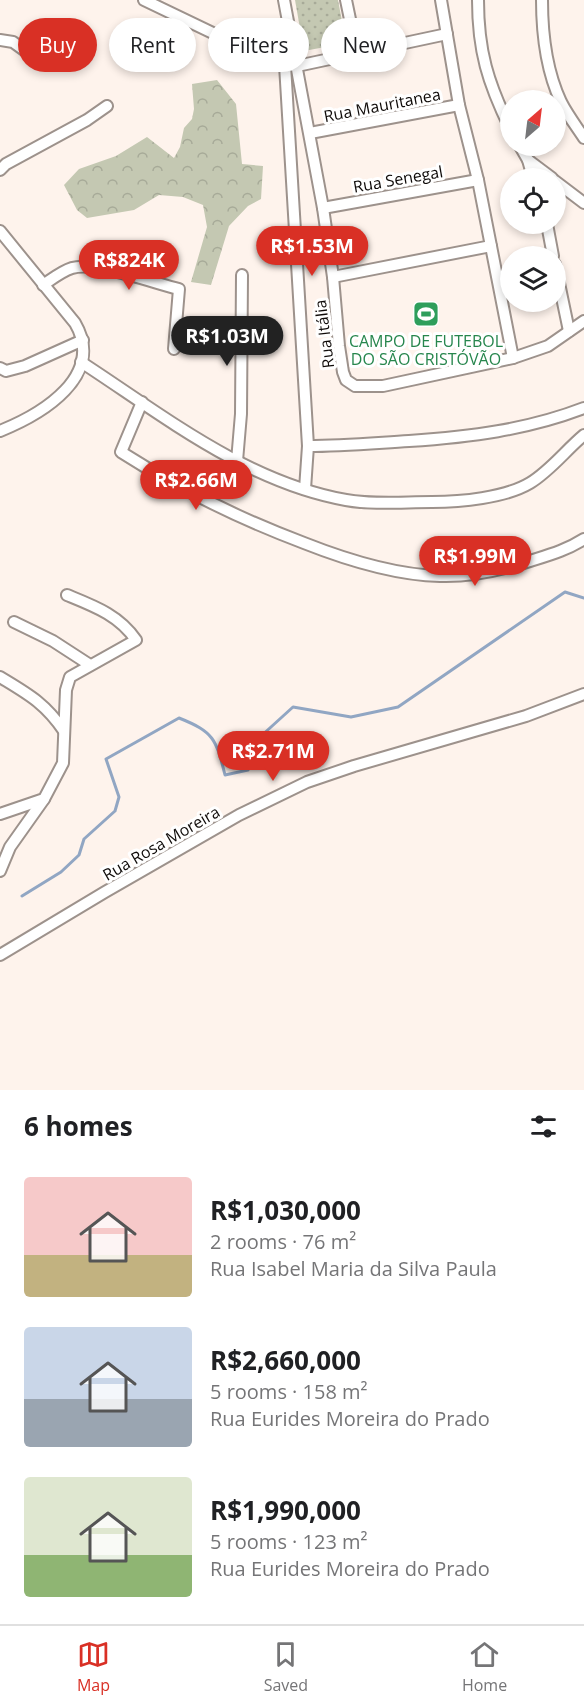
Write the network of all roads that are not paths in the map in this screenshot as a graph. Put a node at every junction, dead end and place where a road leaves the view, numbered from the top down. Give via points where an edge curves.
1 (144, 0) edge
2 (284, 0) edge
3 (346, 0) edge
4 (441, 0) edge
5 (478, 0) edge
6 (542, 0) edge
7 (288, 18) edge
8 (350, 18) edge
9 (208, 31) edge
10 (447, 33) junction
11 (0, 40) edge
12 (407, 42) edge
13 (18, 45) edge
14 (285, 72) edge
15 (298, 72) edge
16 (500, 104) edge
17 (459, 105) junction
18 (107, 106) dead end
19 (310, 133) junction
20 (584, 138) edge
21 (526, 156) edge
22 (528, 160) junction
23 (530, 168) edge
24 (538, 168) edge
25 (0, 170) edge
26 (478, 180) junction
27 (566, 189) edge
28 (584, 203) edge
29 (323, 208) junction
30 (0, 231) edge
31 (5, 246) edge
32 (491, 246) junction
33 (242, 275) dead end
34 (333, 278) junction
35 (43, 285) junction
36 (565, 312) edge
37 (584, 321) edge
38 (569, 331) junction
39 (83, 340) junction
40 (174, 349) dead end
41 (513, 358) junction
42 (81, 362) junction
43 (0, 368) edge
44 (142, 402) junction
45 (584, 408) edge
46 (0, 431) edge
47 (584, 435) edge
48 (308, 446) junction
49 (237, 461) junction
50 (305, 489) junction
51 (584, 539) edge
52 (67, 595) dead end
53 (14, 622) dead end
54 (90, 665) junction
55 (0, 677) edge
56 (584, 694) edge
57 (64, 731) junction
58 (45, 799) junction
59 (0, 814) edge
60 (0, 871) edge
61 (0, 955) edge

1 - 9 street
2 - 7 street, Rua Itália
3 - 8 street
4 - 10 street
5 - 16 street via 481,52
6 - 20 street via 544,46 552,77 561,102
10 - 12 street
10 - 17 street
11 - 13 street
14 - 48 street
15 - 19 street, Rua Itália
17 - 19 street, Rua Mauritanea
17 - 26 street
18 - 25 street
19 - 29 street, Rua Itália
21 - 22 street
22 - 23 street
22 - 24 street
26 - 29 street, Rua Senegal
26 - 32 street
27 - 28 street
29 - 34 street, Rua Itália
30 - 31 street
31 - 35 street
32 - 34 street
32 - 41 street
33 - 49 street
34 - 41 street, Rua Itália via 343,372 355,386 382,386
35 - 39 street via 75,323
35 - 40 street via 84,266 179,290
36 - 38 street
37 - 38 street, Rua Itália
38 - 41 street, Rua Itália via 548,346
39 - 42 street
39 - 43 street via 26,366 6,371
42 - 44 street
42 - 46 street via 68,389 53,403
44 - 49 street
44 - 51 street via 121,452 250,522 357,562 419,574 458,575 504,569 561,552
45 - 48 street via 543,422 468,437
47 - 50 street via 530,483 496,495 453,502 371,503
48 - 50 street
49 - 50 street
52 - 54 street via 105,610 129,629 136,640
53 - 54 street
54 - 57 street via 68,682
55 - 57 street via 39,701
56 - 61 street, Rua Rosa Moreira via 526,716 307,782 239,815
57 - 58 street via 63,763
58 - 59 street
58 - 60 street via 10,848

